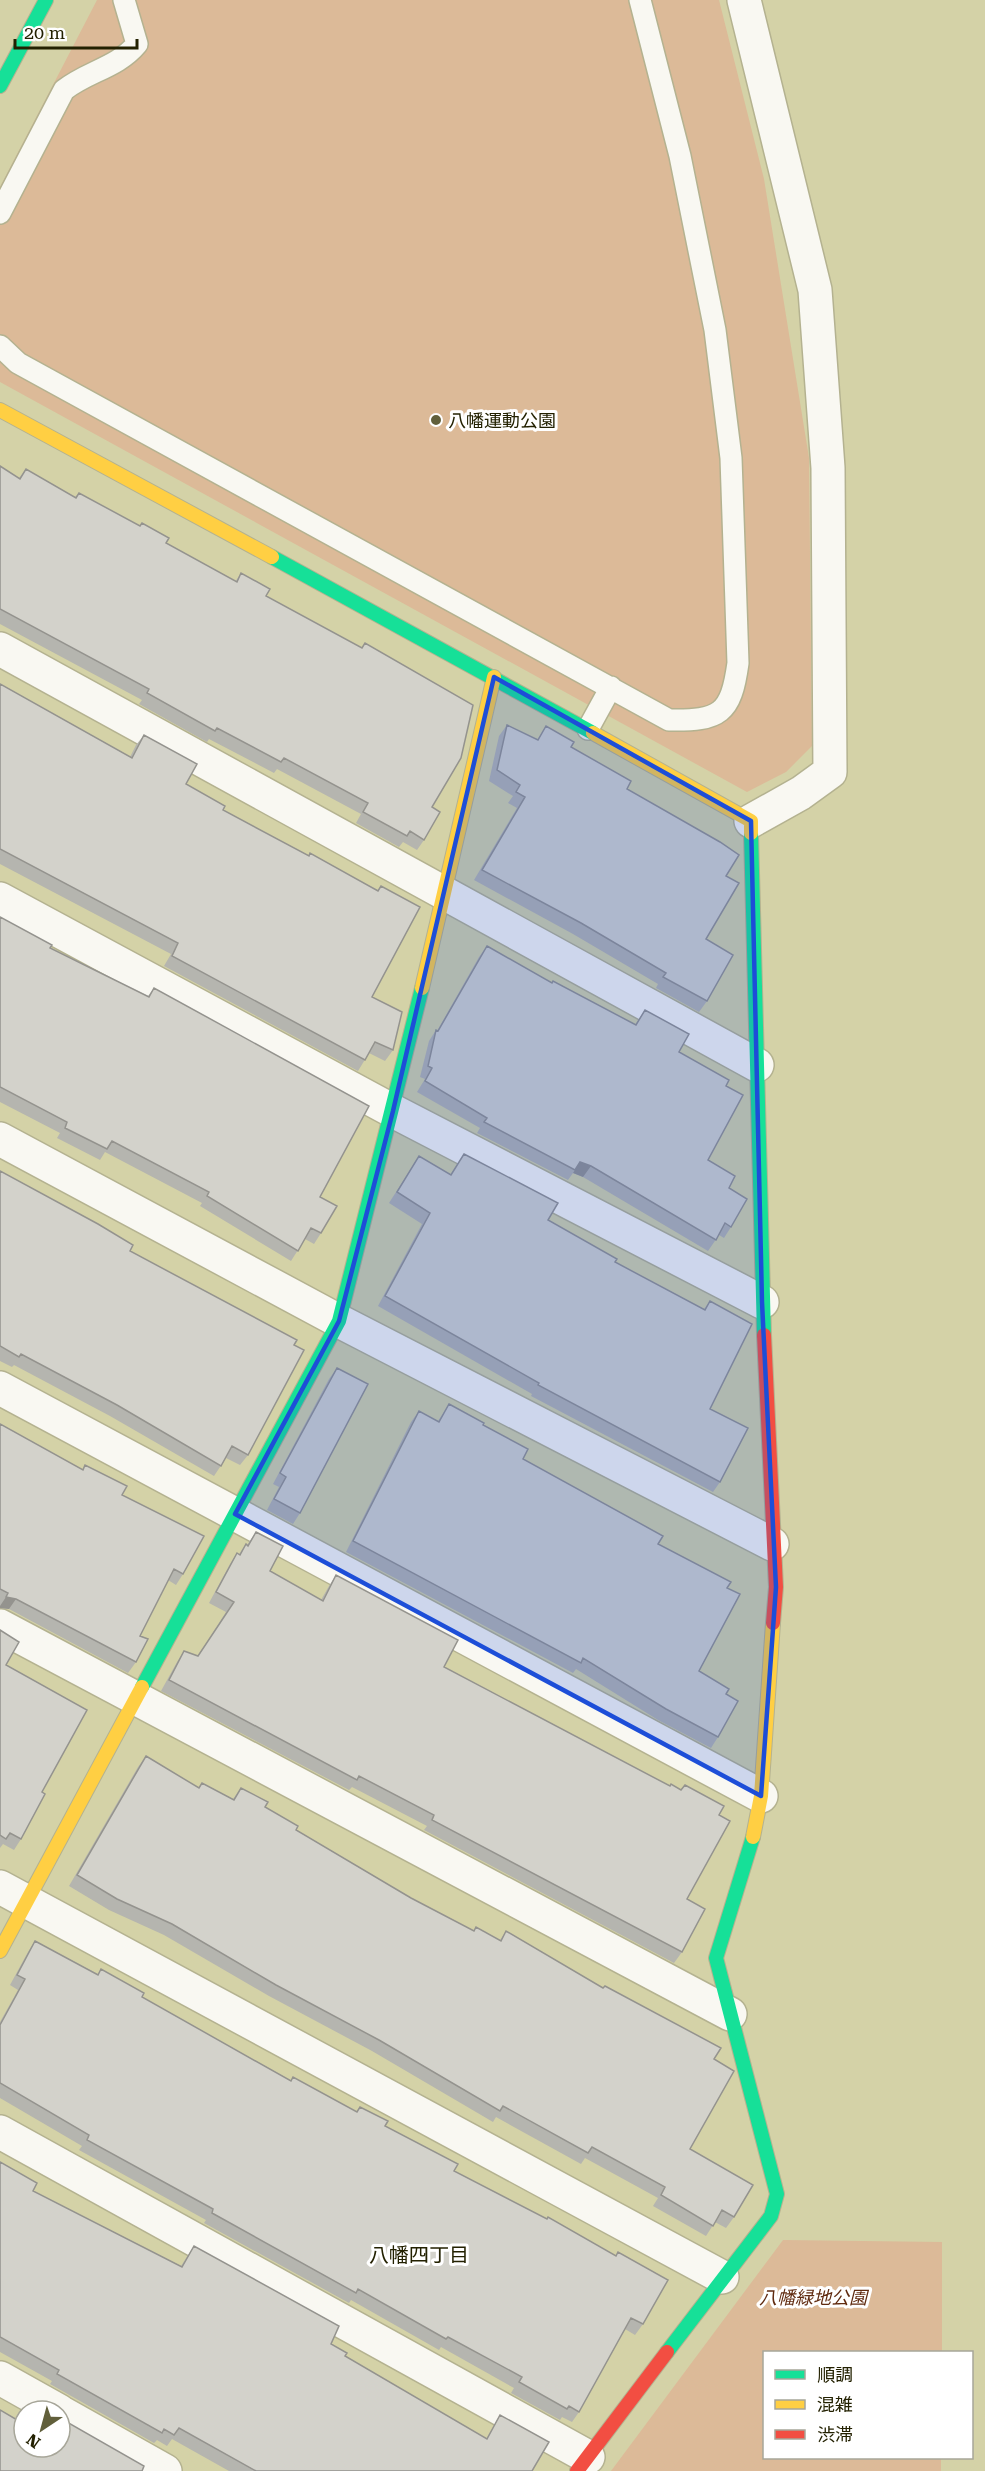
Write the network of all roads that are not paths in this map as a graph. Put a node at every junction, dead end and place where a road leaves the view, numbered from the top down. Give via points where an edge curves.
1 (46, 0) edge
2 (124, 0) edge
3 (640, 0) edge
4 (744, 0) edge
5 (0, 86) edge
6 (0, 213) edge
7 (0, 346) edge
8 (0, 411) edge
9 (0, 649) edge
10 (494, 677) junction
11 (610, 687) junction
12 (588, 729) junction
13 (751, 821) junction
14 (444, 894) junction
15 (0, 898) edge
16 (757, 1065) junction
17 (393, 1111) junction
18 (0, 1139) edge
19 (762, 1302) junction
20 (339, 1321) junction
21 (0, 1388) edge
22 (235, 1514) junction
23 (772, 1545) junction
24 (0, 1626) edge
25 (136, 1700) junction
26 (760, 1796) junction
27 (14, 1895) edge
28 (0, 1951) edge
29 (730, 2014) junction
30 (0, 2132) edge
31 (722, 2277) junction
32 (0, 2378) edge
33 (38, 2399) edge
34 (72, 2418) edge
35 (582, 2464) edge
36 (165, 2471) edge

1 - 5 street
2 - 6 lane via 136,44 125,58 78,79 64,90
3 - 11 lane via 680,156 715,330 731,458 738,663 734,693 720,712 700,721 669,720
4 - 13 street via 815,290 828,468 830,772
7 - 11 lane via 18,363
8 - 10 street
9 - 14 street
10 - 12 street
10 - 14 street
11 - 12 lane
12 - 13 street
13 - 16 street
14 - 16 street
14 - 17 street
15 - 17 street
16 - 19 street
17 - 19 street
17 - 20 street
18 - 20 street
19 - 23 street
20 - 22 street
20 - 23 street
21 - 22 street
22 - 25 street
22 - 26 street
23 - 26 street via 776,1587
24 - 25 street
25 - 27 street
25 - 29 street
26 - 29 street via 753,1839 716,1958
27 - 28 street
27 - 31 street
29 - 31 street via 777,2194 771,2216
30 - 35 street
31 - 35 street
32 - 33 street
34 - 36 street

